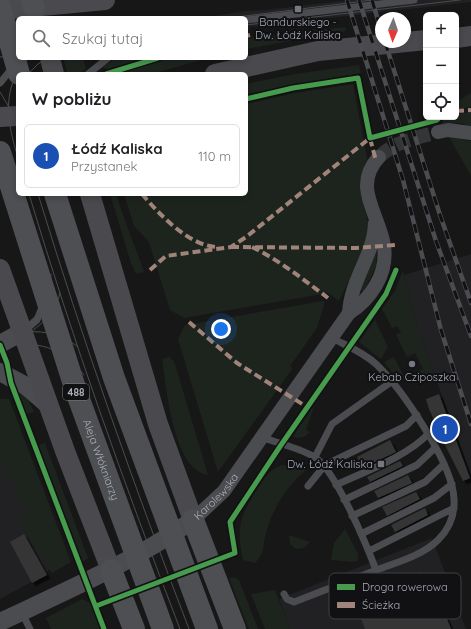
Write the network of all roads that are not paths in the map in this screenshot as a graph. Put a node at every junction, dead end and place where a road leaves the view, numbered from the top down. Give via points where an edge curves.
1 (105, 0) edge
2 (414, 0) edge
3 (0, 7) edge
4 (34, 9) edge
5 (0, 10) edge
6 (248, 20) edge
7 (471, 36) edge
8 (459, 38) edge
9 (423, 40) edge
10 (15, 50) edge
11 (17, 60) edge
12 (50, 60) edge
13 (106, 60) edge
14 (19, 72) edge
15 (54, 72) edge
16 (90, 72) edge
17 (224, 72) edge
18 (0, 83) edge
19 (16, 116) edge
20 (0, 117) edge
21 (438, 132) tunnel mouth
22 (471, 133) edge
23 (0, 157) edge
24 (379, 157) tunnel mouth
25 (1, 159) edge
26 (56, 196) edge
27 (91, 196) edge
28 (375, 218) junction
29 (0, 269) edge
30 (349, 313) junction
31 (22, 332) junction
32 (332, 338) junction
33 (0, 344) edge
34 (0, 372) edge
35 (391, 382) junction
36 (49, 406) junction
37 (417, 415) junction
38 (428, 434) junction
39 (262, 437) junction
40 (435, 448) junction
41 (315, 457) junction
42 (444, 464) junction
43 (325, 465) junction
44 (452, 484) junction
45 (336, 485) junction
46 (308, 486) dead end
47 (344, 500) junction
48 (454, 508) junction
49 (352, 516) junction
50 (193, 520) junction
51 (361, 534) junction
52 (369, 551) junction
53 (111, 570) junction
54 (376, 570) junction
55 (368, 573) edge
56 (329, 588) edge
57 (284, 594) dead end
58 (22, 612) junction
59 (0, 622) edge
60 (30, 629) edge
61 (134, 629) edge
62 (163, 629) edge
63 (207, 629) edge
64 (235, 629) edge

1 - 4 main road
2 - 6 lane
3 - 10 main road, bridge
4 - 5 main road
7 - 8 main road
9 - 17 main road via 318,51
10 - 18 lane via 13,66
11 - 14 main road, bridge
12 - 15 main road
13 - 16 lane
19 - 20 main road
21 - 22 street via 448,130
23 - 25 lane
24 - 28 street, Karolewska via 369,172 367,187 368,199
25 - 31 lane via 43,299 37,320
25 - 62 main road, Aleja Włókniarzy / 488, bridge via 76,391
26 - 63 main road, bridge via 117,386
27 - 50 main road via 158,424
28 - 30 street, Karolewska via 372,247 353,287
28 - 30 street, Karolewska via 384,246 384,264 368,298
29 - 31 main road
30 - 32 street, Karolewska
31 - 33 street
31 - 36 main road
32 - 35 lane via 363,354 377,365
32 - 39 street, Karolewska
34 - 36 street via 26,386
35 - 37 lane
35 - 41 lane via 332,424
36 - 53 main road
37 - 38 lane
37 - 43 lane via 406,426
38 - 40 lane
38 - 45 lane via 420,443 408,450
39 - 41 lane
39 - 50 street, Karolewska via 224,491
40 - 42 lane
40 - 47 lane via 417,465
41 - 43 lane
42 - 44 lane
42 - 49 lane via 425,482
43 - 45 lane
43 - 46 lane
44 - 48 lane
44 - 51 lane via 434,498
45 - 47 lane
47 - 49 lane
48 - 52 lane
48 - 54 lane via 450,524 438,540 411,557
49 - 51 lane
50 - 53 street, Karolewska
50 - 64 main road
51 - 52 lane
52 - 54 lane
53 - 58 street, Karolewska
53 - 61 main road
54 - 55 lane
56 - 57 lane via 294,602 287,599
58 - 59 street, Karolewska
58 - 60 lane

